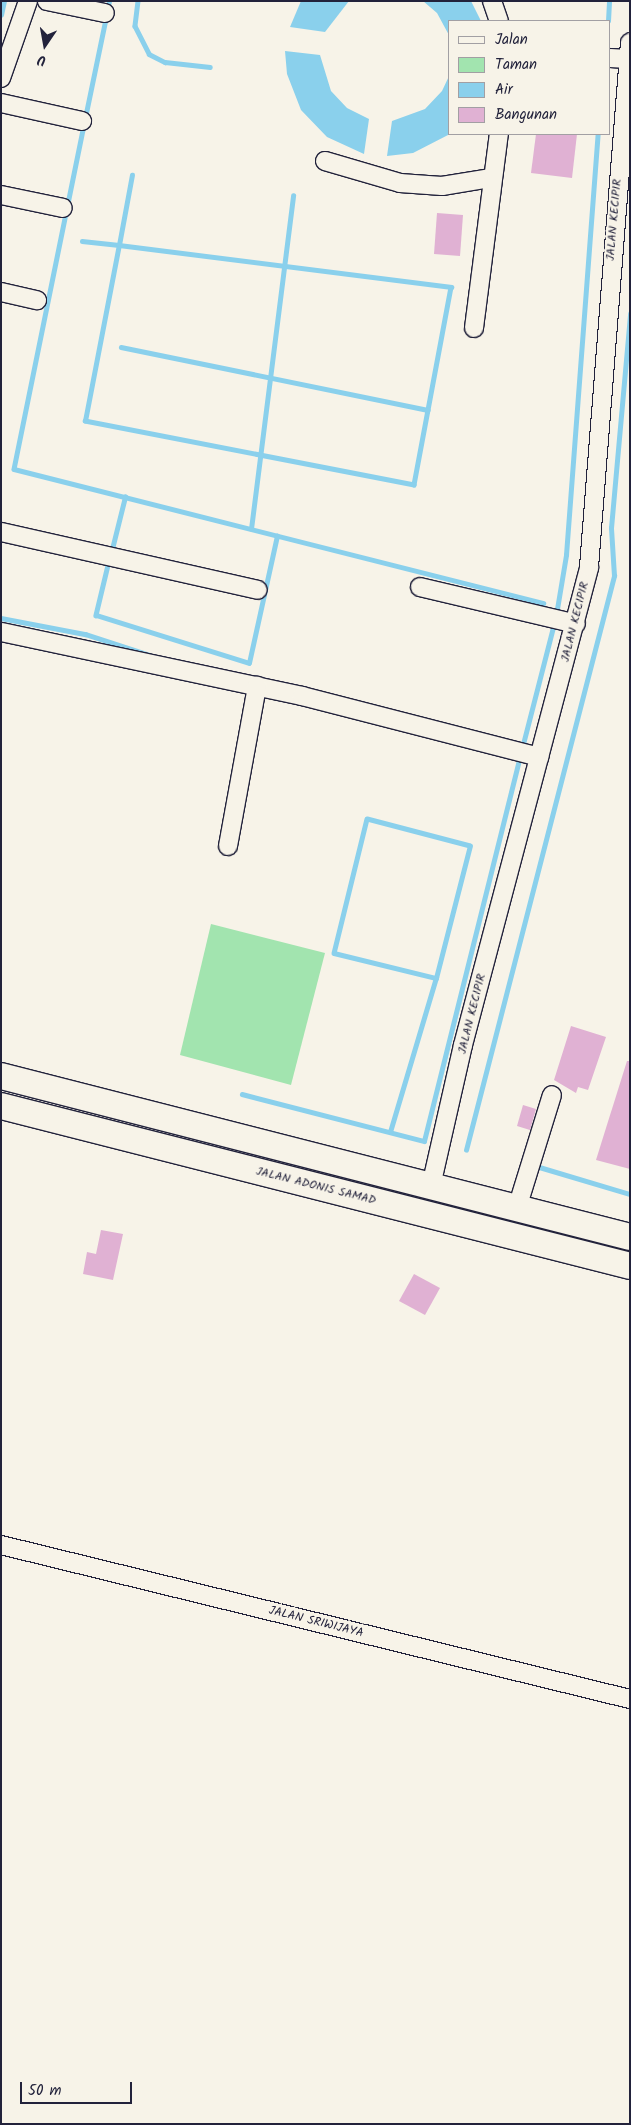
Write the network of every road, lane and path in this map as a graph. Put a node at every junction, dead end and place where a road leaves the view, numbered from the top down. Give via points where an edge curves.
1 (28, 1) edge
2 (46, 1) edge
3 (492, 1) edge
4 (105, 13) dead end
5 (499, 20) edge
6 (629, 51) edge
7 (611, 58) edge
8 (1, 78) edge
9 (617, 91) edge
10 (1, 102) edge
11 (82, 121) dead end
12 (499, 135) edge
13 (325, 161) dead end
14 (491, 178) junction
15 (1, 195) edge
16 (63, 208) dead end
17 (1, 292) edge
18 (37, 300) dead end
19 (474, 328) dead end
20 (1, 532) edge
21 (420, 587) dead end
22 (258, 590) dead end
23 (560, 621) junction
24 (1, 632) edge
25 (257, 686) junction
26 (532, 756) junction
27 (228, 846) dead end
28 (1, 1076) edge
29 (552, 1095) dead end
30 (91, 1100) junction
31 (1, 1106) edge
32 (84, 1126) junction
33 (431, 1186) junction
34 (517, 1208) junction
35 (630, 1237) edge
36 (630, 1266) edge
37 (1, 1546) edge
38 (630, 1699) edge

1 - 8 street
2 - 4 street
3 - 5 street
6 - 7 street
6 - 9 street, JALAN KECIPIR
9 - 23 street, JALAN KECIPIR via 589,567
10 - 11 street
12 - 14 street
13 - 14 street via 400,183 442,186
14 - 19 street
15 - 16 street
17 - 18 street
20 - 22 street
21 - 23 street
23 - 26 street, JALAN KECIPIR
24 - 25 street
25 - 26 street
25 - 27 street
26 - 33 street, JALAN KECIPIR
28 - 30 highway
29 - 34 street
30 - 32 highway
30 - 33 highway
31 - 32 highway, JALAN ADONIS SAMAD
32 - 36 highway, JALAN ADONIS SAMAD
33 - 34 highway
34 - 35 highway
37 - 38 street, JALAN SRIWIJAYA

